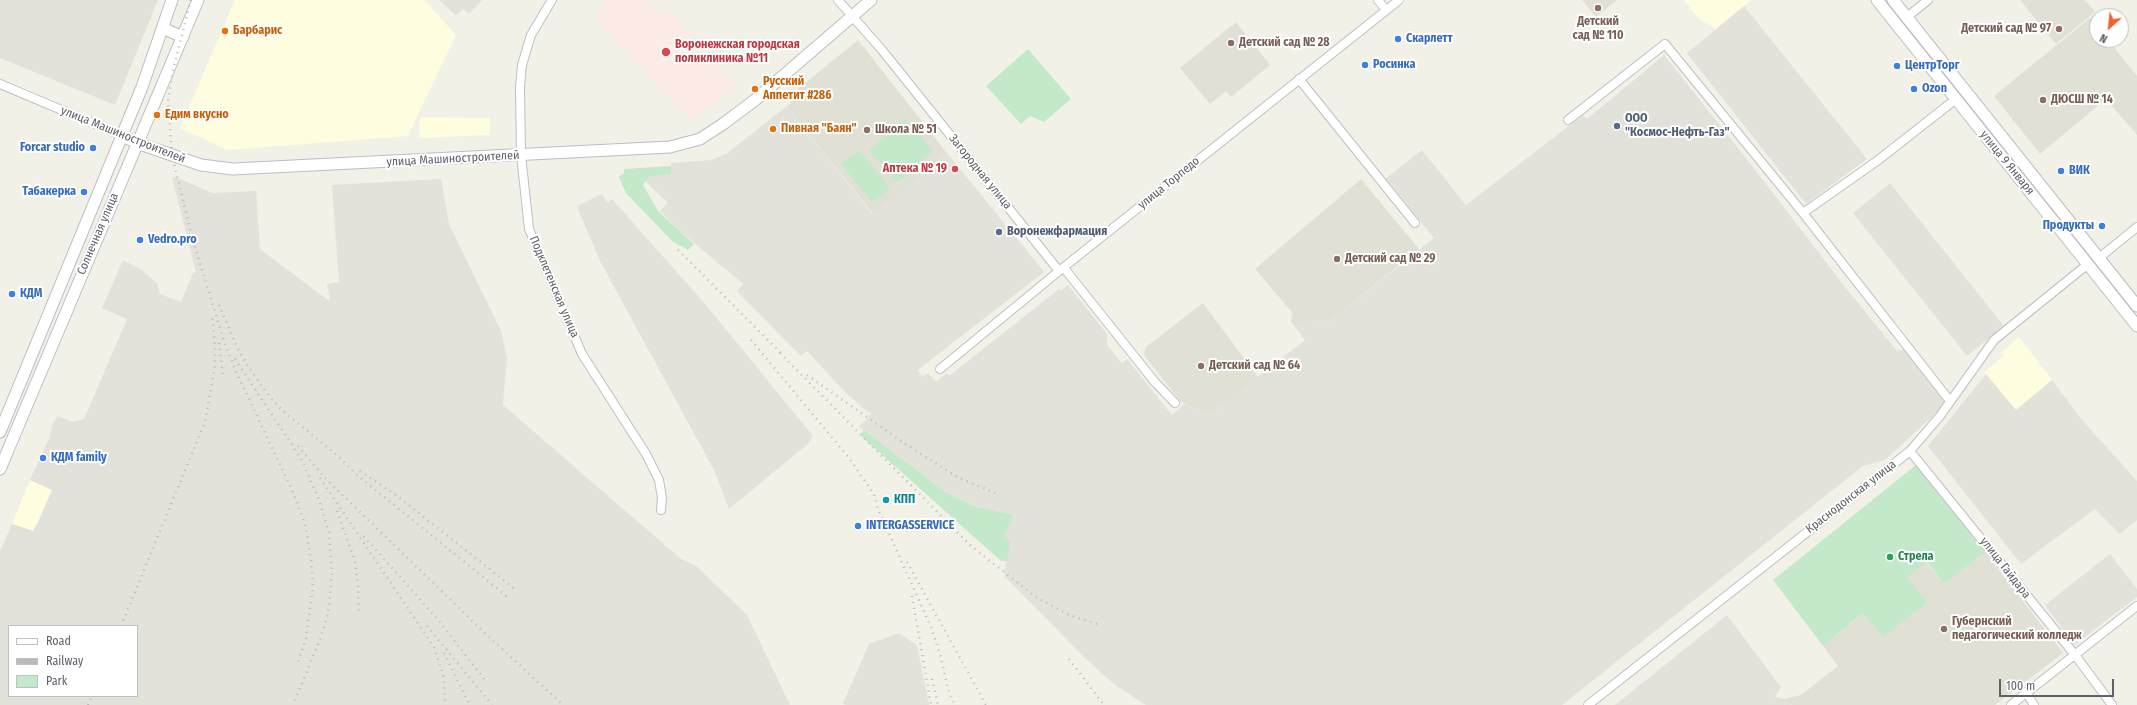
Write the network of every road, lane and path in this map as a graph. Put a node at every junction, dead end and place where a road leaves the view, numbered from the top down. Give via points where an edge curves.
1 (172, 0) edge
2 (198, 0) edge
3 (552, 0) edge
4 (838, 0) edge
5 (871, 0) edge
6 (1378, 0) edge
7 (1399, 0) edge
8 (1877, 0) edge
9 (1893, 0) edge
10 (1928, 0) edge
11 (1386, 10) junction
12 (852, 16) junction
13 (1906, 17) junction
14 (162, 28) junction
15 (183, 38) junction
16 (1299, 79) junction
17 (0, 84) edge
18 (1956, 99) junction
19 (1568, 120) dead end
20 (121, 135) junction
21 (137, 143) junction
22 (521, 155) junction
23 (1803, 213) junction
24 (1415, 223) dead end
25 (2137, 227) edge
26 (2099, 258) junction
27 (2088, 264) junction
28 (1061, 270) junction
29 (2137, 306) edge
30 (2137, 326) edge
31 (940, 369) dead end
32 (1950, 401) junction
33 (1175, 403) dead end
34 (0, 432) edge
35 (1910, 451) junction
36 (0, 469) edge
37 (661, 510) dead end
38 (2137, 606) edge
39 (2075, 655) junction
40 (2026, 692) junction
41 (1588, 705) edge
42 (2011, 705) edge
43 (2034, 705) edge
44 (2112, 705) edge

1 - 14 main road, Солнечная улица
2 - 15 main road, Солнечная улица
3 - 22 street, Подклетенская улица via 532,35 522,65
4 - 12 street, Загородная улица
5 - 12 main road, улица Машиностроителей
6 - 11 street
7 - 11 street, улица Торпедо
8 - 18 main road, улица 9 Января
9 - 13 main road, улица 9 Января
10 - 13 street
11 - 16 street, улица Торпедо
12 - 22 main road, улица Машиностроителей via 755,100 700,139 670,147
12 - 28 street, Загородная улица
13 - 26 main road, улица 9 Января
14 - 15 main road
14 - 20 main road, Солнечная улица via 142,87
15 - 21 main road, Солнечная улица
16 - 24 street
16 - 28 street, улица Торпедо
17 - 20 street, улица Машиностроителей
18 - 23 street via 1877,161
18 - 27 main road, улица 9 Января
19 - 23 street via 1664,44
20 - 21 main road, улица Машиностроителей
20 - 34 main road, Солнечная улица
21 - 22 main road, улица Машиностроителей via 200,165 233,169
21 - 36 main road, Солнечная улица
22 - 37 street, Подклетенская улица via 529,229 582,354 656,473 662,498
23 - 32 street
25 - 26 street
26 - 29 main road, улица 9 Января
27 - 30 main road, улица 9 Января
27 - 32 street, Краснодонская улица via 1994,340
28 - 31 street, улица Торпедо
28 - 33 street, Загородная улица
32 - 35 street, Краснодонская улица
35 - 39 street, улица Гайдара
35 - 41 street, Краснодонская улица
38 - 39 street
39 - 40 street
39 - 44 street, улица Гайдара
40 - 42 street
40 - 43 street

